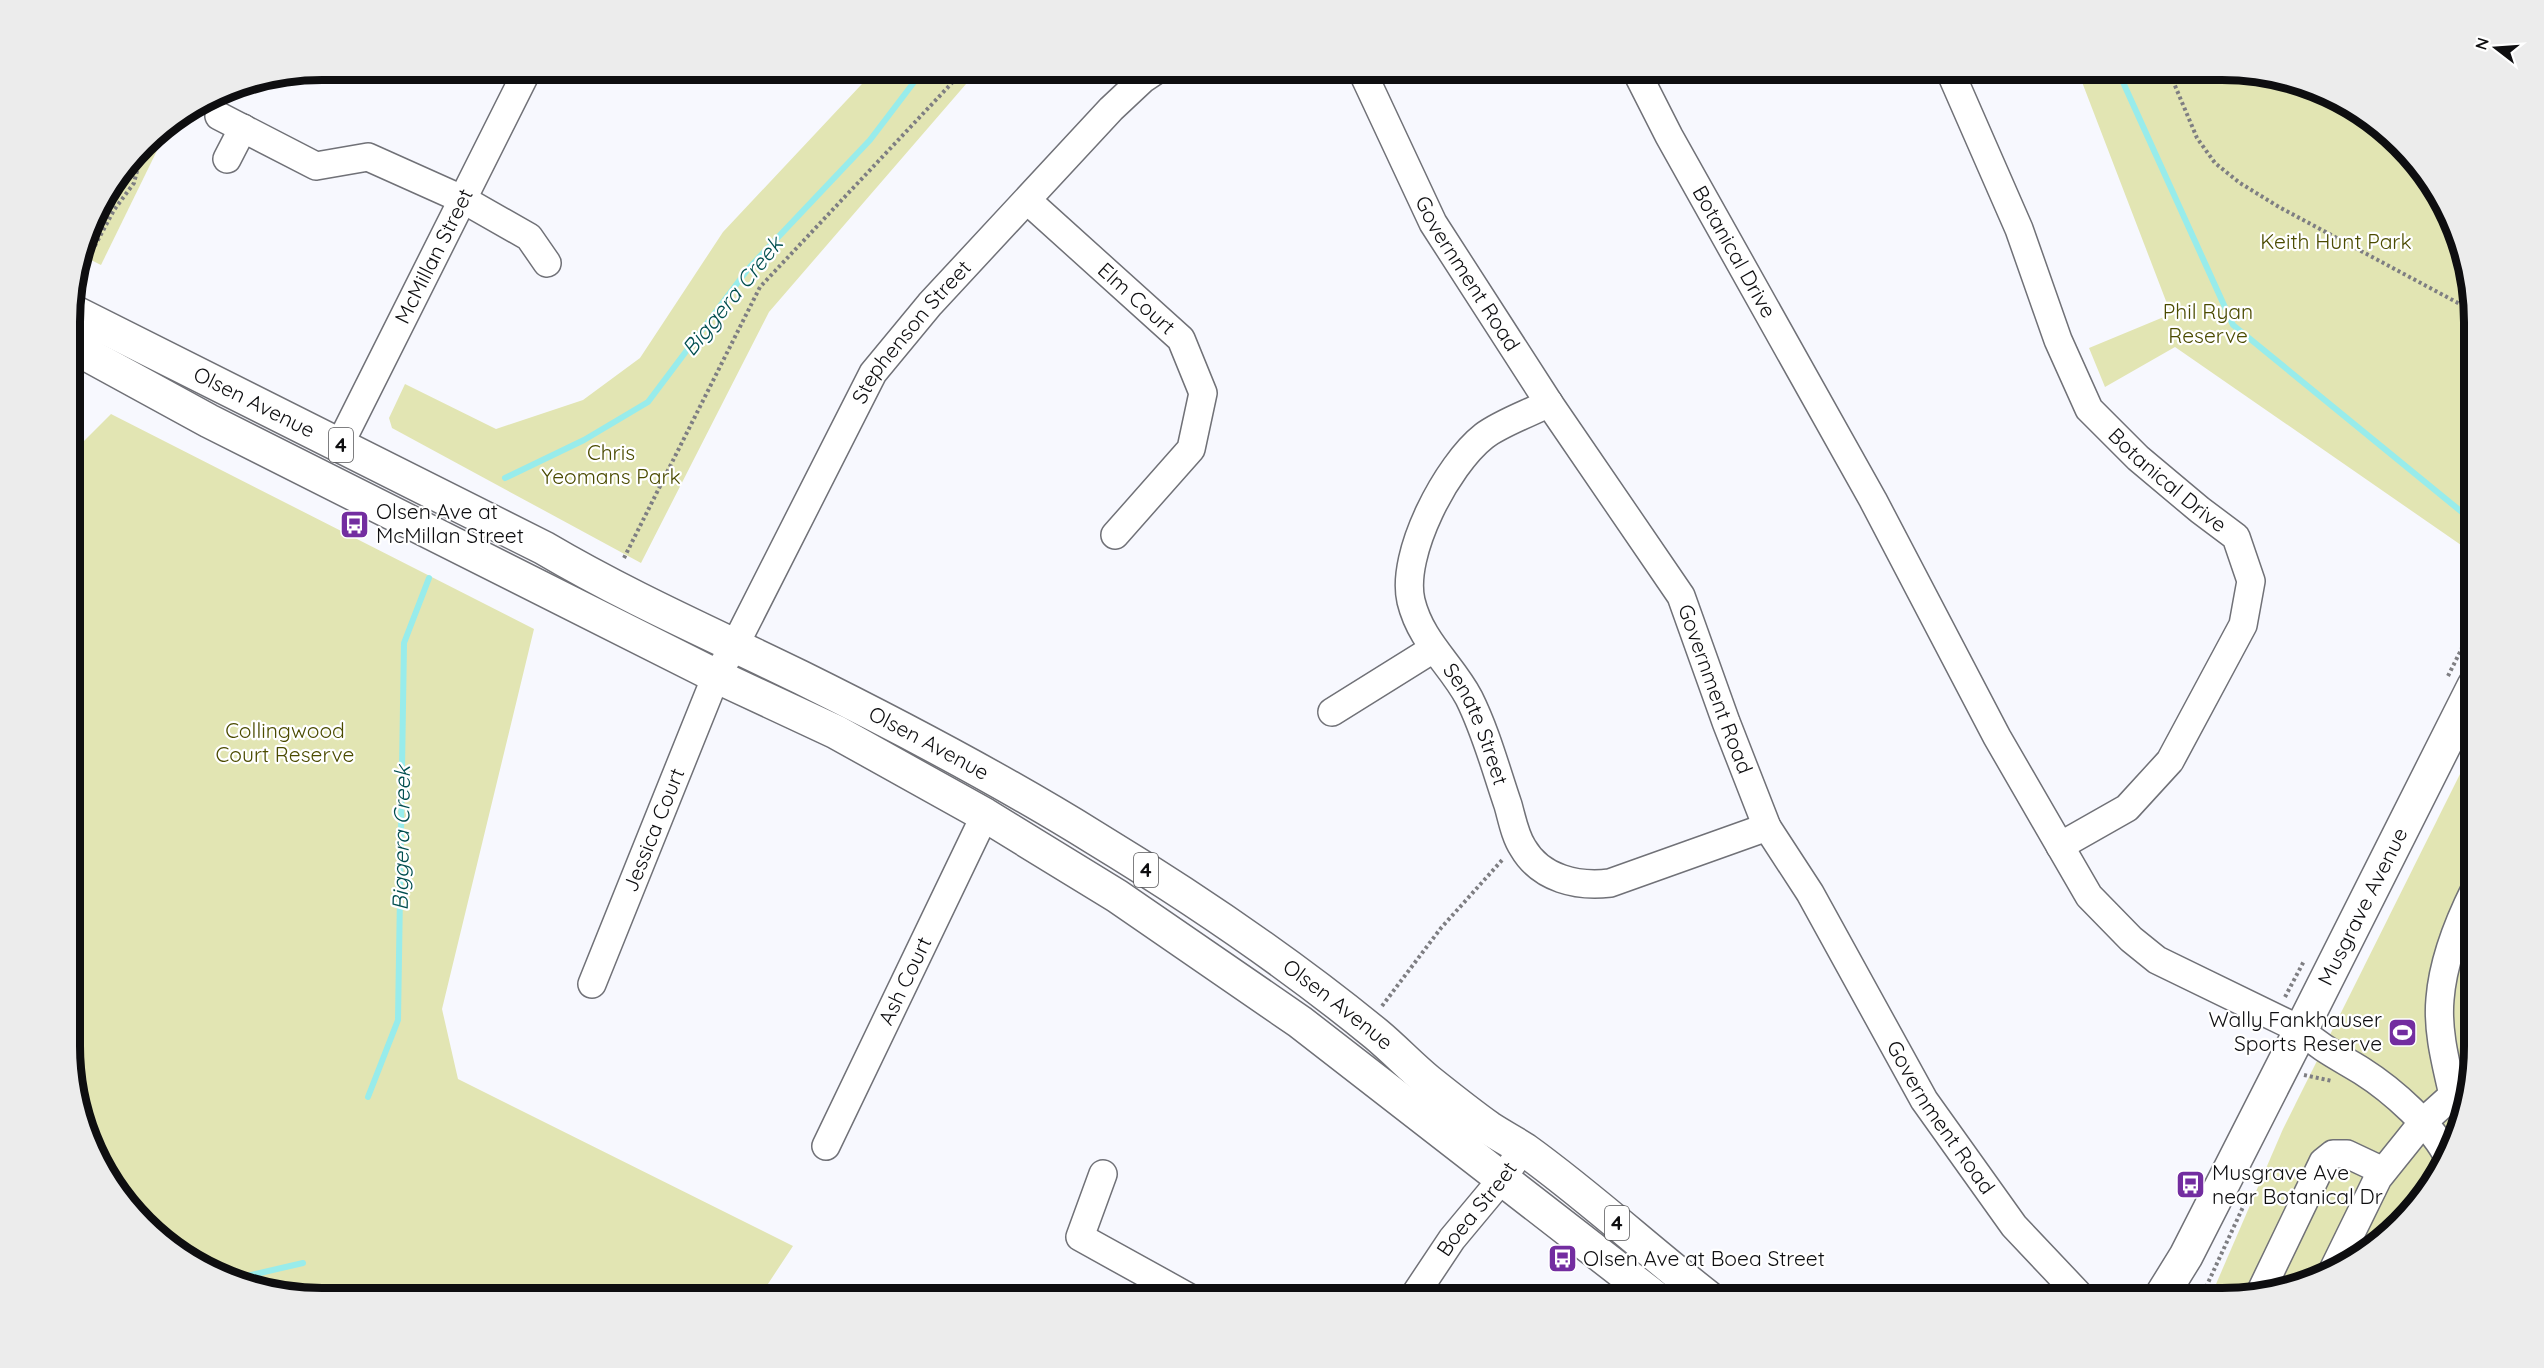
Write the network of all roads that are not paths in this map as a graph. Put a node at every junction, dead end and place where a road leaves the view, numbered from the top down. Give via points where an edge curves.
1 (523, 80) edge
2 (1145, 80) edge
3 (1366, 80) edge
4 (1641, 80) edge
5 (1953, 80) edge
6 (219, 116) dead end
7 (243, 128) junction
8 (228, 159) dead end
9 (464, 200) junction
10 (1028, 201) junction
11 (548, 263) dead end
12 (80, 315) edge
13 (80, 350) edge
14 (1549, 403) junction
15 (340, 444) junction
16 (1115, 535) dead end
17 (735, 645) junction
18 (1432, 649) junction
19 (716, 676) junction
20 (2464, 706) edge
21 (1332, 711) dead end
22 (985, 815) junction
23 (1767, 827) junction
24 (2060, 846) junction
25 (2464, 915) edge
26 (592, 984) dead end
27 (2301, 1030) junction
28 (2423, 1122) junction
29 (826, 1146) dead end
30 (2443, 1146) edge
31 (1523, 1149) junction
32 (2383, 1171) junction
33 (1103, 1174) dead end
34 (1502, 1179) junction
35 (2186, 1256) junction
36 (2338, 1259) edge
37 (2263, 1285) edge
38 (1172, 1288) edge
39 (1419, 1288) edge
40 (1642, 1288) edge
41 (1696, 1288) edge
42 (2073, 1288) edge
43 (2167, 1288) edge
44 (2174, 1288) edge

1 - 9 street, McMillan Street
2 - 10 street, Stephenson Street via 1112,108
3 - 14 street, Government Road via 1433,223
4 - 24 street, Botanical Drive
5 - 24 street, Botanical Drive via 2019,229 2058,340 2089,409 2138,458 2236,537 2251,581 2242,625 2170,761 2127,808
6 - 7 street
7 - 8 street
7 - 9 street via 316,166 368,158
9 - 11 street via 530,237
9 - 15 street, McMillan Street
10 - 16 street, Elm Court via 1181,339 1203,393 1191,449
10 - 17 street, Stephenson Street via 930,304 873,373
12 - 15 main road, Olsen Avenue / 4
13 - 19 main road, Olsen Avenue / 4 via 209,421
14 - 18 street, Senate Street via 1485,435 1463,457 1420,534 1410,581 1411,601
14 - 23 street, Government Road via 1681,596
15 - 17 main road, Olsen Avenue / 4 via 610,586
17 - 19 street, Stephenson Street
17 - 31 main road, Olsen Avenue / 4 via 985,772 1132,861 1277,959 1374,1033 1436,1087
18 - 21 street
18 - 23 street, Senate Street via 1469,698 1523,849 1565,882 1610,883
19 - 22 main road, Olsen Avenue / 4 via 836,732
19 - 26 street, Jessica Court
20 - 27 main road, Musgrave Avenue
22 - 29 street, Ash Court
22 - 34 main road, Olsen Avenue / 4 via 1212,959
23 - 42 street, Government Road via 1810,893 1924,1100 2014,1226
24 - 27 street, Botanical Drive via 2089,896 2157,960
25 - 28 street via 2447,956 2440,999 2443,1048 2453,1095
27 - 28 street, Botanical Drive via 2317,1045 2365,1073
27 - 35 main road, Musgrave Avenue
28 - 30 street, Botanical Drive
28 - 32 street
31 - 34 street, Boea Street
31 - 41 main road, Olsen Avenue / 4
32 - 36 street
32 - 37 street via 2347,1154 2333,1154 2323,1162
33 - 38 street via 1080,1237
34 - 39 street, Boea Street via 1452,1239
34 - 40 main road, Olsen Avenue / 4
35 - 43 main road, Musgrave Avenue
35 - 44 main road, Musgrave Avenue

